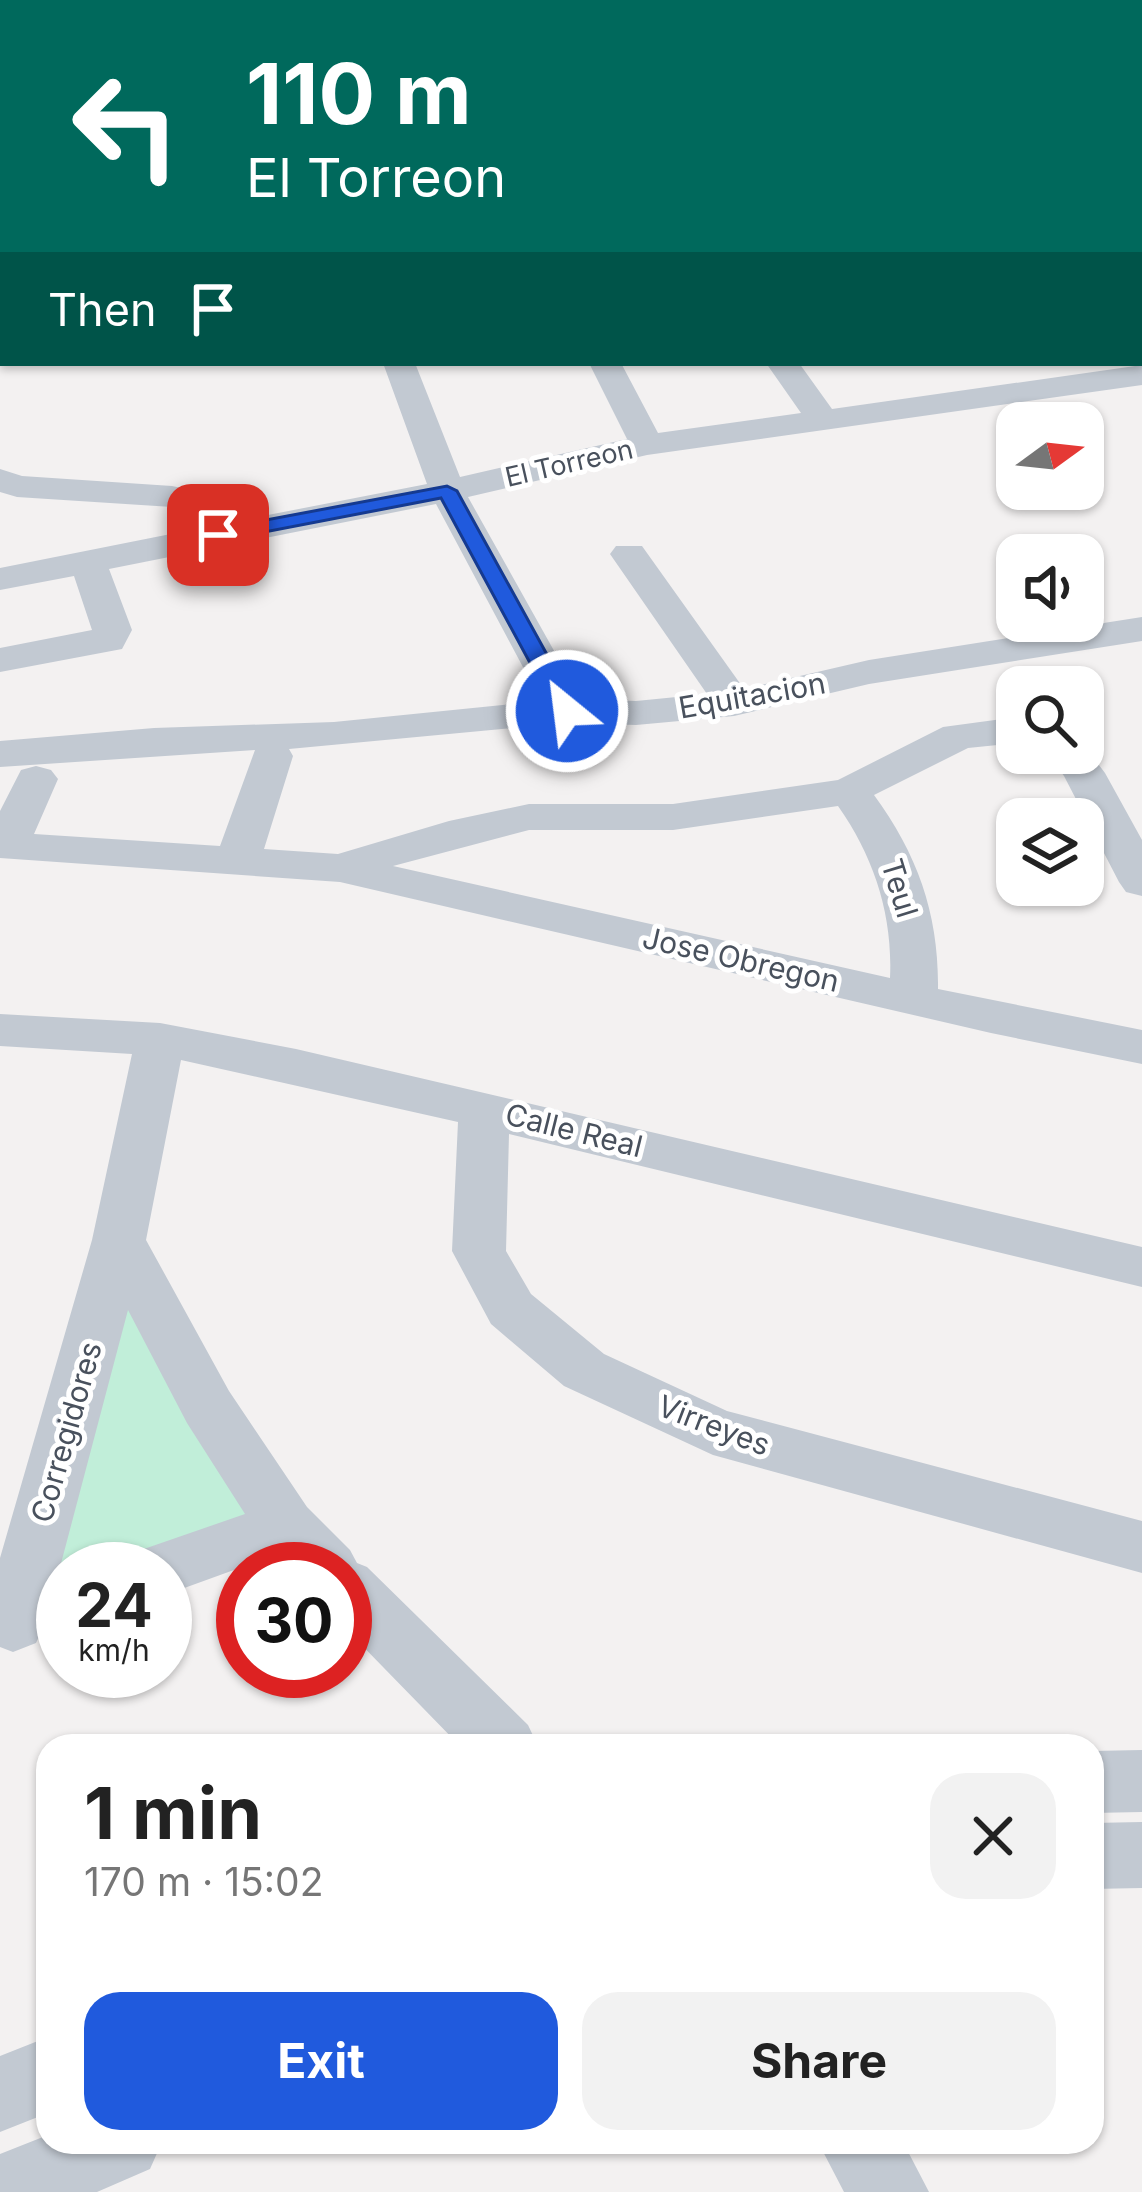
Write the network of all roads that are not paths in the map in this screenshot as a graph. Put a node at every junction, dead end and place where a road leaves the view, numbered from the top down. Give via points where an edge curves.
1 (400, 366) edge
2 (606, 366) edge
3 (784, 366) edge
4 (1142, 375) edge
5 (824, 420) junction
6 (733, 433) junction
7 (647, 445) junction
8 (729, 470) dead end
9 (0, 480) edge
10 (447, 491) junction
11 (262, 526) junction
12 (629, 554) dead end
13 (87, 559) junction
14 (0, 579) edge
15 (1142, 629) edge
16 (0, 660) edge
17 (734, 704) junction
18 (567, 711) junction
19 (996, 731) edge
20 (272, 756) dead end
21 (18, 766) edge
22 (1085, 774) edge
23 (849, 790) junction
24 (3, 845) edge
25 (238, 860) junction
26 (340, 868) junction
27 (1142, 882) edge
28 (914, 998) junction
29 (0, 1030) edge
30 (160, 1039) junction
31 (1142, 1047) edge
32 (484, 1108) junction
33 (119, 1240) junction
34 (1142, 1267) edge
35 (285, 1525) junction
36 (302, 1542) edge
37 (1142, 1547) edge
38 (192, 1559) edge
39 (372, 1613) edge
40 (25, 1619) edge
41 (492, 1734) edge
42 (1142, 1781) edge
43 (1104, 1782) edge
44 (1142, 1855) edge
45 (1104, 1856) edge
46 (36, 2080) edge
47 (0, 2094) edge
48 (94, 2154) edge
49 (865, 2154) edge
50 (4, 2192) edge
51 (890, 2192) edge

1 - 10 street
2 - 7 street
3 - 5 street
4 - 5 street, El Torreon
5 - 6 street, El Torreon
6 - 7 street, El Torreon
6 - 8 street via 747,464
7 - 10 street, El Torreon
9 - 11 street via 186,497
10 - 11 street, El Torreon
10 - 18 street
11 - 13 street, El Torreon
12 - 17 street
13 - 14 street, El Torreon
13 - 16 street via 112,630 108,641
15 - 17 street, Equitacion via 869,672
17 - 18 street, Equitacion
18 - 21 street, Equitacion via 334,735 154,741
19 - 23 street, Jose Obregon via 958,736
20 - 25 street
21 - 24 street
22 - 27 street
23 - 26 street, Jose Obregon via 673,817 529,818
23 - 28 street, Teul via 883,835 909,902
24 - 25 street, Jose Obregon
25 - 26 street, Jose Obregon
26 - 28 street, Jose Obregon
28 - 31 street, Jose Obregon
29 - 30 street, Calle Real
30 - 32 street, Calle Real
30 - 33 street, Corregidores
32 - 34 street, Calle Real
32 - 37 street, Virreyes via 478,1251 511,1309 584,1370 713,1431
33 - 35 street via 208,1407
33 - 40 street, Corregidores
35 - 36 street
35 - 38 street
39 - 41 street
42 - 43 street
44 - 45 street
46 - 47 street
48 - 50 street
49 - 51 street

